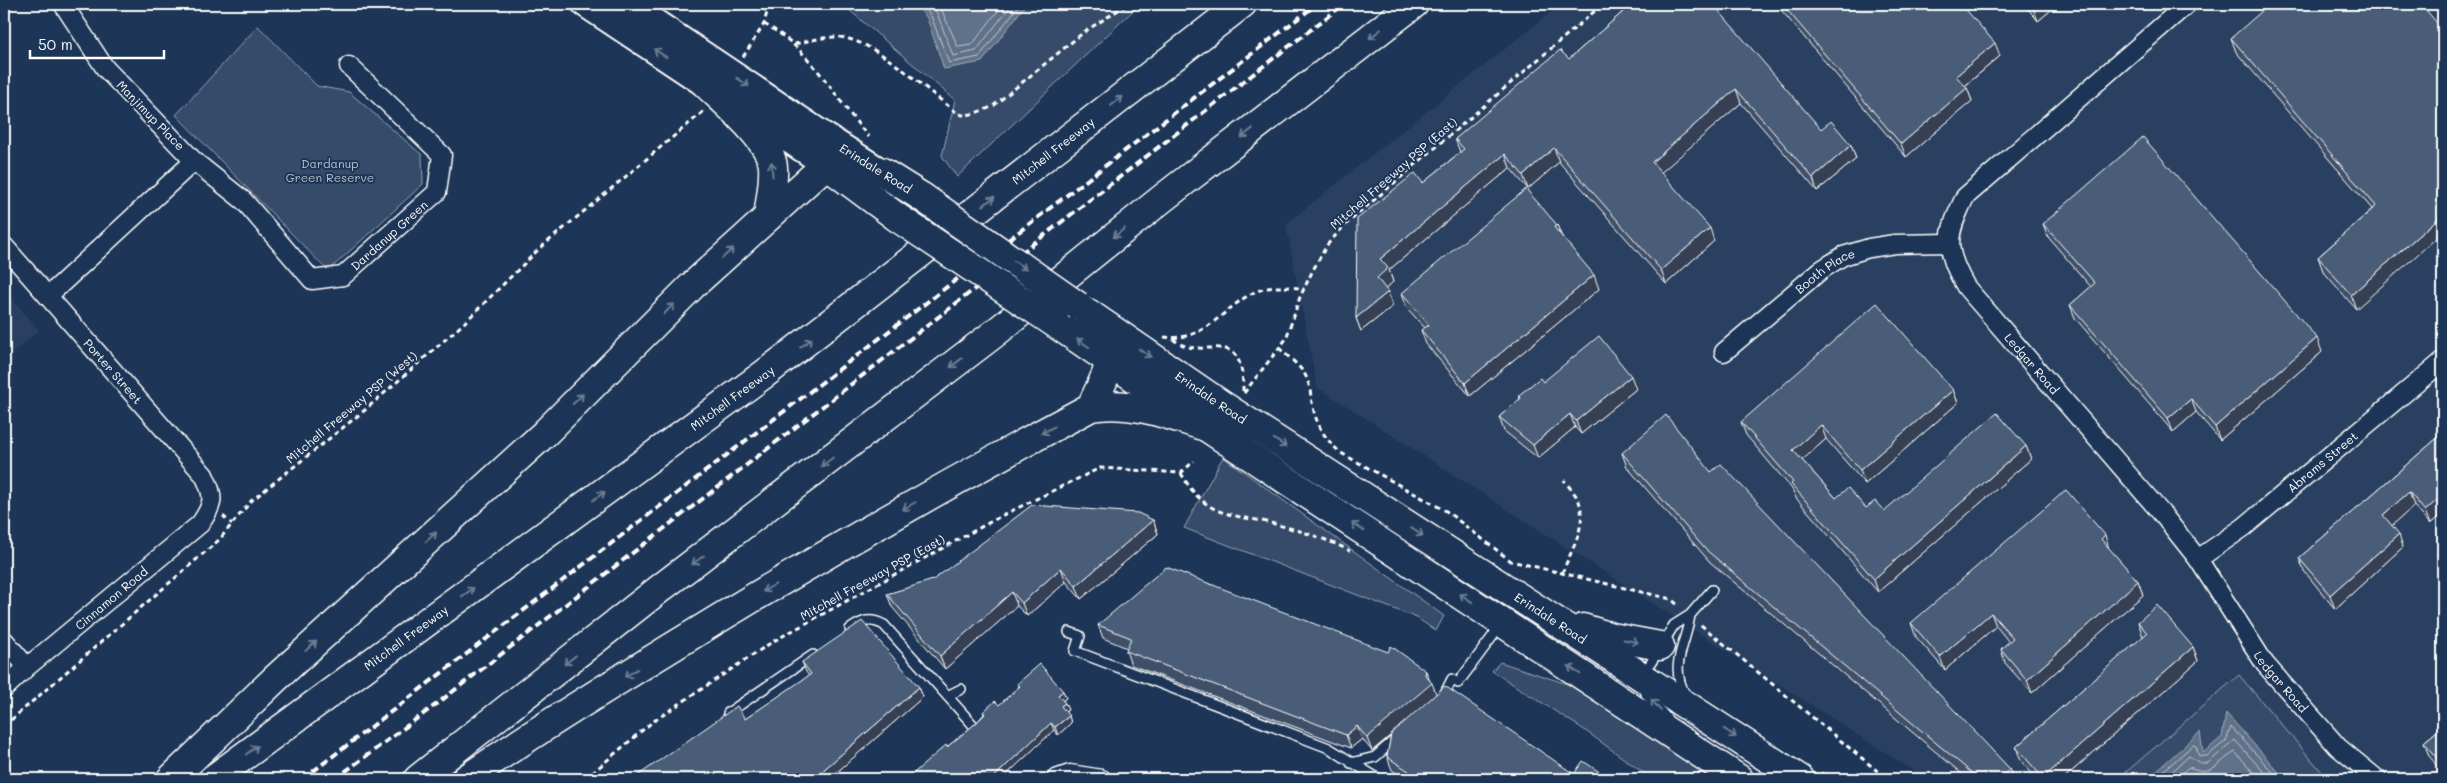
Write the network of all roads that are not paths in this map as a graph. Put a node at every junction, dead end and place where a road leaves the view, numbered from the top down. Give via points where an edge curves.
1 (63, 4) edge
2 (585, 4) edge
3 (628, 4) edge
4 (1242, 4) edge
5 (1414, 4) edge
6 (2187, 4) edge
7 (349, 66) dead end
8 (701, 80) junction
9 (194, 161) junction
10 (828, 166) junction
11 (882, 172) junction
12 (768, 217) junction
13 (1949, 244) junction
14 (4, 246) edge
15 (48, 296) junction
16 (1085, 311) junction
17 (1724, 352) dead end
18 (2443, 361) edge
19 (1110, 363) junction
20 (1091, 407) junction
21 (1206, 427) junction
22 (212, 502) joint
23 (2198, 558) junction
24 (1712, 590) dead end
25 (1690, 615) junction
26 (1551, 618) junction
27 (1503, 623) junction
28 (1069, 632) dead end
29 (839, 637) edge
30 (4, 640) edge
31 (1660, 646) junction
32 (823, 648) edge
33 (27, 667) junction
34 (1643, 676) junction
35 (4, 689) edge
36 (962, 689) dead end
37 (947, 696) junction
38 (1434, 706) edge
39 (1694, 710) junction
40 (721, 718) edge
41 (974, 726) edge
42 (1404, 731) edge
43 (1686, 744) junction
44 (2338, 747) junction
45 (1351, 763) junction
46 (171, 779) edge
47 (213, 779) edge
48 (418, 779) edge
49 (466, 779) edge
50 (1056, 779) edge
51 (1102, 779) edge
52 (1379, 779) edge
53 (1739, 779) edge
54 (1800, 779) edge
55 (2357, 779) edge
56 (2377, 779) edge

1 - 9 street, Manjimup Place via 105,68
8 -> 2 main road, Erindale Road
3 -> 11 main road, Erindale Road
47 -> 4 main road, Mitchell Freeway via 767,372
5 -> 48 main road
6 - 13 street, Ledgar Road via 1965,197 1954,221
7 - 9 street, Dardanup Green via 442,156 437,192 343,276 312,280 244,201
8 - 10 main road, Erindale Road
12 -> 8 main road via 773,166 769,152 761,139
9 - 15 street, Manjimup Place
10 - 11 main road via 851,162
10 - 12 main road
19 -> 10 main road, Erindale Road, bridge via 898,218
11 -> 16 main road, Erindale Road, bridge
46 -> 12 main road via 282,672 544,434 692,286
13 - 17 street, Booth Place via 1895,244 1843,256 1820,270
13 - 23 street, Ledgar Road via 1953,264 1966,287
14 - 15 street, Porter Street
15 - 22 street, Porter Street via 204,475
16 - 19 main road via 1110,347
16 -> 26 main road, Erindale Road via 1222,405
18 - 23 street, Abrams Street via 2244,526
19 - 20 main road
19 - 21 main road, Erindale Road
20 - 21 main road via 1116,404 1139,407
20 -> 49 main road via 952,481 744,603 526,738
27 -> 21 main road, Erindale Road
22 - 33 street, Cinnamon Road via 200,524
23 - 44 street, Ledgar Road via 2265,664
24 - 25 lane
25 - 31 lane via 1674,625
25 - 39 lane via 1687,634 1680,647 1677,677
26 -> 31 main road via 1612,637
26 - 34 main road, Erindale Road
27 - 38 lane
43 -> 27 main road, Erindale Road
28 - 45 lane via 1080,636 1074,651 1329,748
29 - 37 lane via 862,621 873,619 884,624
30 - 33 street
31 - 34 lane
32 - 40 lane
33 - 35 street, Cinnamon Road
34 - 39 main road, Erindale Road
43 -> 34 lane via 1646,694
36 - 37 lane
37 - 41 lane
39 -> 54 main road, Erindale Road
42 - 45 lane via 1374,756
43 - 53 main road, Erindale Road
44 - 55 street, Ledgar Road
44 - 56 street, Ledgar Road
45 - 52 lane
50 - 51 street via 1070,774

